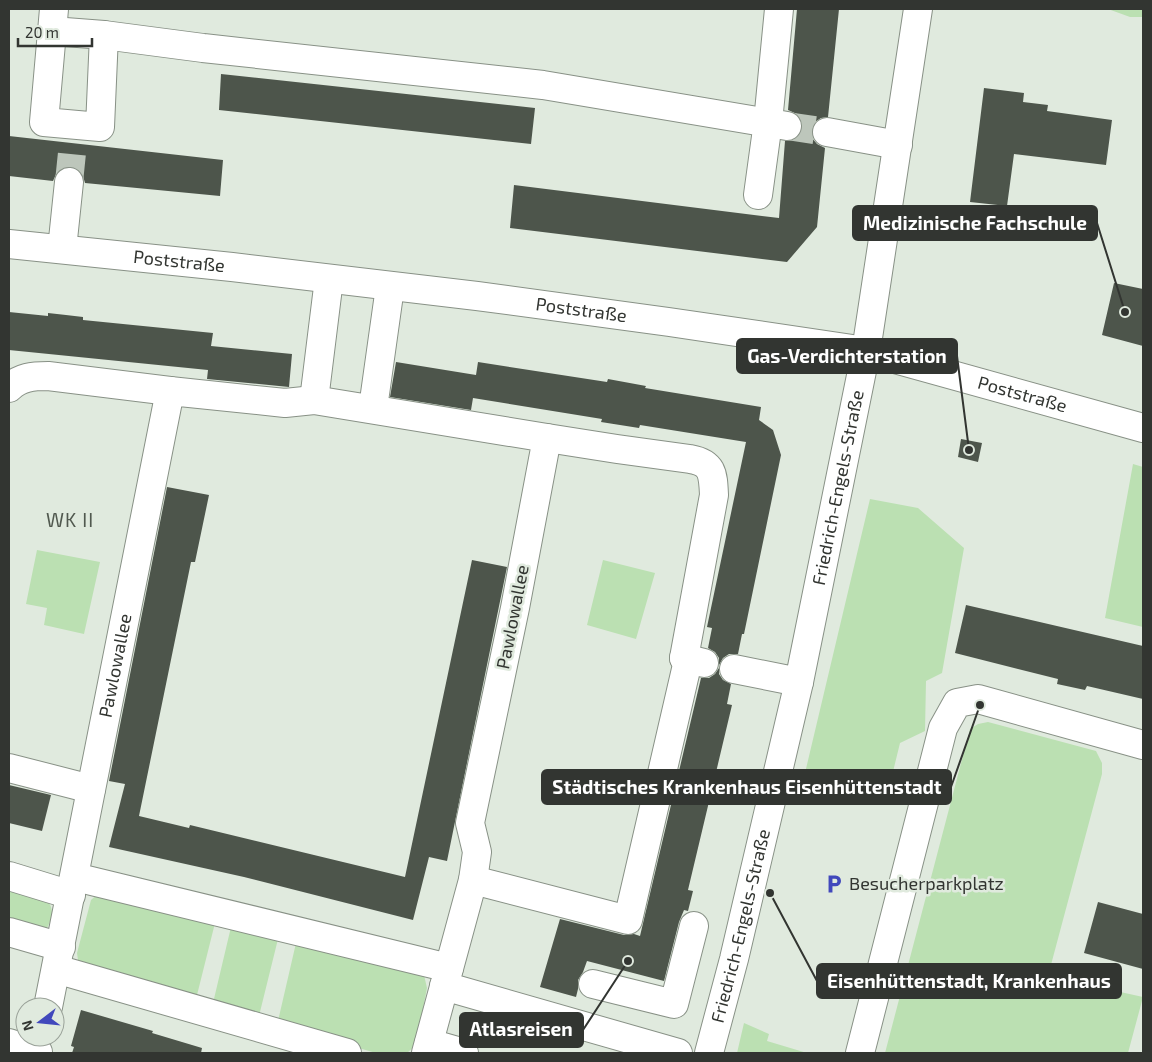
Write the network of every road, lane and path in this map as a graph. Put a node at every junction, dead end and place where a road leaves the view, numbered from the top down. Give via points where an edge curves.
1 (779, 9) edge
2 (918, 9) edge
3 (53, 20) edge
4 (104, 35) junction
5 (777, 124) junction
6 (827, 132) tunnel mouth
7 (898, 145) junction
8 (69, 182) tunnel mouth
9 (758, 195) dead end
10 (9, 244) edge
11 (62, 249) junction
12 (329, 279) junction
13 (390, 286) junction
14 (866, 351) junction
15 (9, 388) edge
16 (170, 391) junction
17 (314, 400) junction
18 (373, 408) junction
19 (1143, 428) edge
20 (547, 438) junction
21 (734, 669) dead end
22 (799, 682) junction
23 (1143, 745) edge
24 (9, 768) edge
25 (91, 789) junction
26 (9, 876) edge
27 (473, 880) junction
28 (73, 886) junction
29 (694, 926) dead end
30 (9, 932) edge
31 (58, 958) junction
32 (446, 977) junction
33 (593, 984) dead end
34 (50, 997) edge
35 (9, 1043) edge
36 (39, 1048) edge
37 (428, 1048) edge
38 (347, 1053) edge
39 (464, 1053) edge
40 (678, 1053) edge
41 (709, 1053) edge
42 (860, 1053) edge

1 - 5 street
2 - 7 street, Friedrich-Engels-Straße
3 - 4 street
3 - 4 street via 44,122 74,134 100,127
4 - 5 street via 543,85
5 - 9 street
6 - 7 street
7 - 14 street, Friedrich-Engels-Straße
8 - 11 street
10 - 11 street, Poststraße
11 - 12 street, Poststraße
12 - 13 street, Poststraße
12 - 17 street
13 - 14 street, Poststraße
13 - 18 street
14 - 19 street, Poststraße
14 - 22 street, Friedrich-Engels-Straße
15 - 16 street via 30,376 48,376
16 - 17 street via 285,403
16 - 25 street, Pawlowallee
17 - 18 street
18 - 20 street
20 - 27 street, Pawlowallee via 516,608 470,822 477,852
20 - 27 street via 702,461 710,468 714,495 694,661 687,665 628,920
21 - 22 street
22 - 41 street, Friedrich-Engels-Straße
23 - 42 street via 978,699 957,703 943,728
24 - 25 street
25 - 28 street, Pawlowallee
26 - 28 street
27 - 32 street, Pawlowallee
28 - 31 street, Pawlowallee
28 - 32 street
29 - 33 street via 674,1004
30 - 31 street
31 - 34 street, Pawlowallee
31 - 38 street
32 - 37 street, Pawlowallee
32 - 40 street
35 - 36 street
37 - 39 street, Pawlowallee

